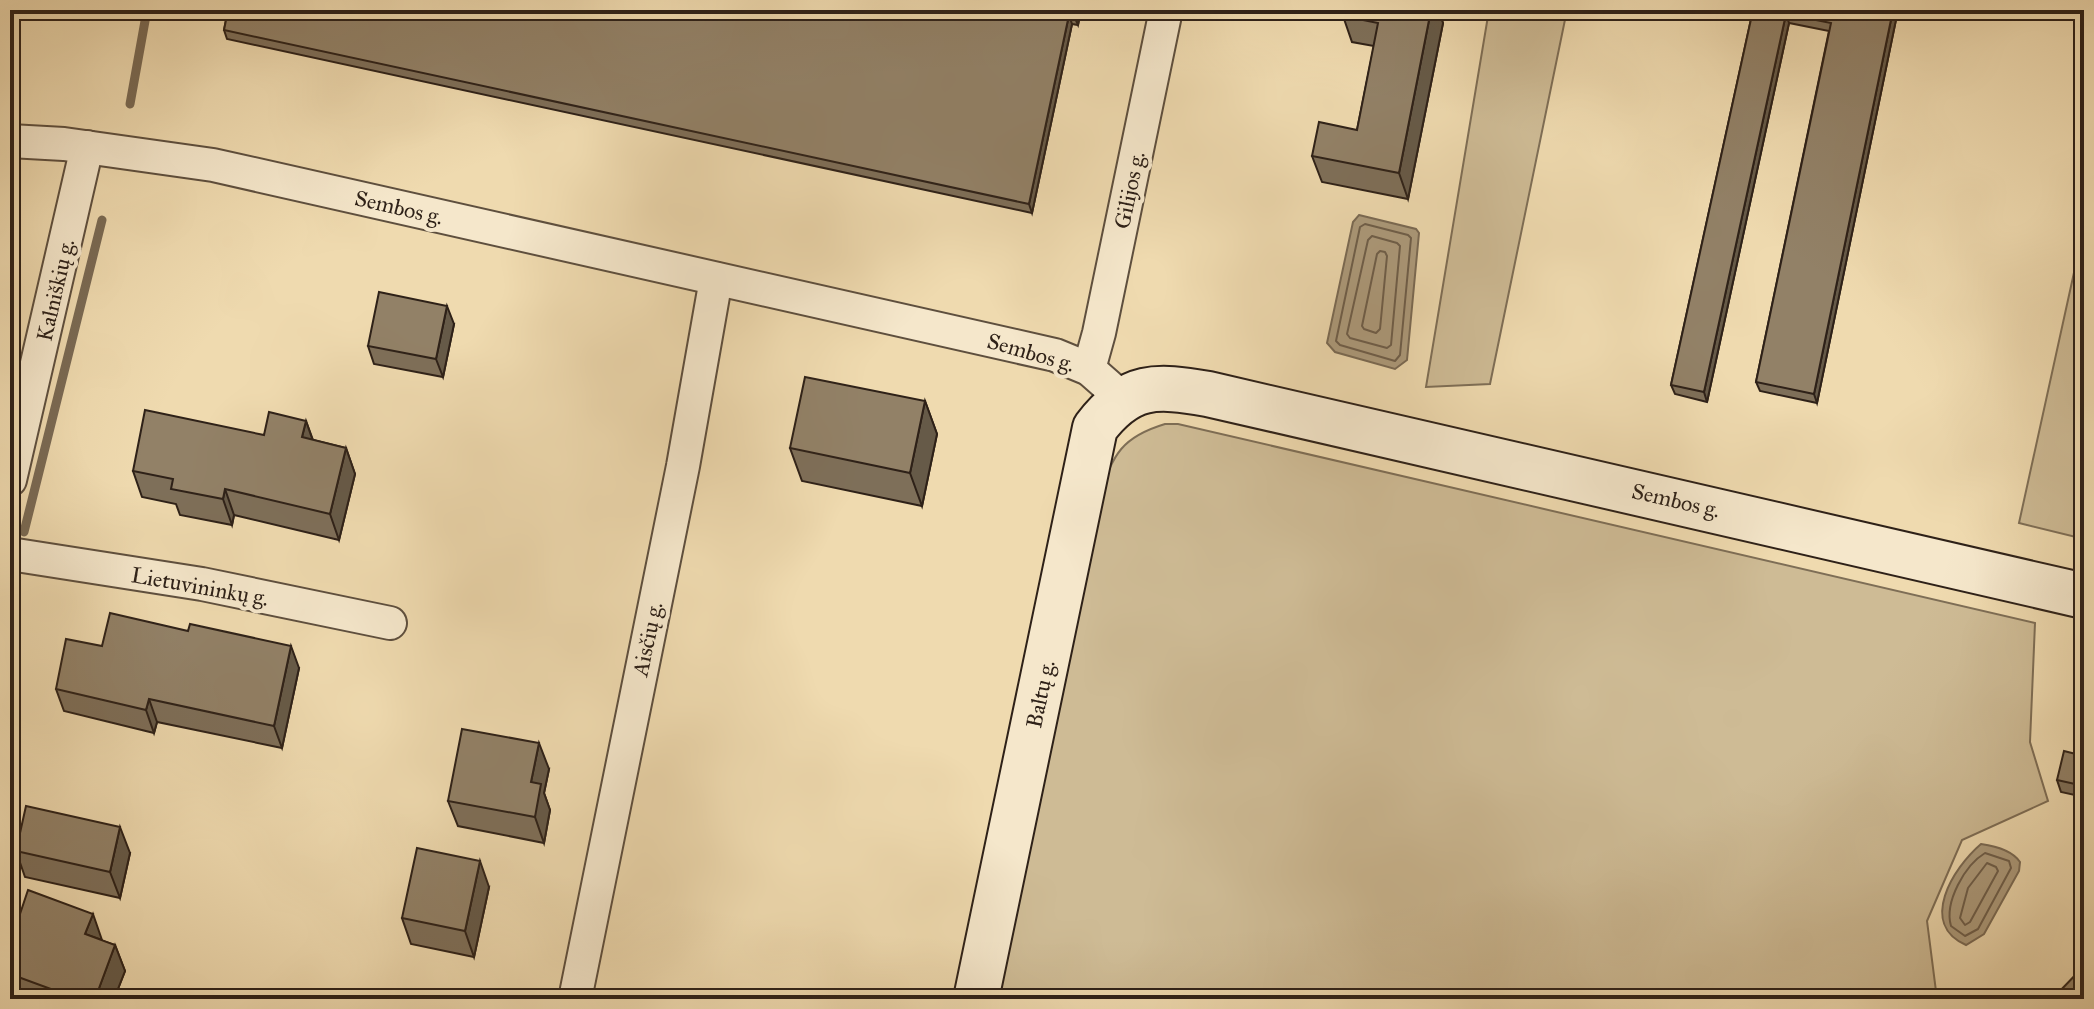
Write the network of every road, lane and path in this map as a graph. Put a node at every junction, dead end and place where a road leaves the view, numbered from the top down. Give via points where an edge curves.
1 (1166, 10) edge
2 (10, 141) edge
3 (87, 147) junction
4 (716, 279) junction
5 (1089, 369) junction
6 (1122, 398) junction
7 (10, 480) edge
8 (10, 554) edge
9 (2084, 596) edge
10 (390, 623) dead end
11 (575, 999) edge
12 (976, 999) edge

1 - 5 street, Gilijos g.
2 - 3 street, Sembos g.
3 - 4 street, Sembos g. via 213,165
3 - 7 street, Kalniškių g.
4 - 5 street, Sembos g. via 1055,355
4 - 11 street, Aisčių g.
5 - 6 street, Sembos g.
6 - 9 main road, Sembos g. via 1152,389 1208,394
6 - 12 main road, Baltų g. via 1095,428
8 - 10 street, Lietuvininkų g. via 202,584

